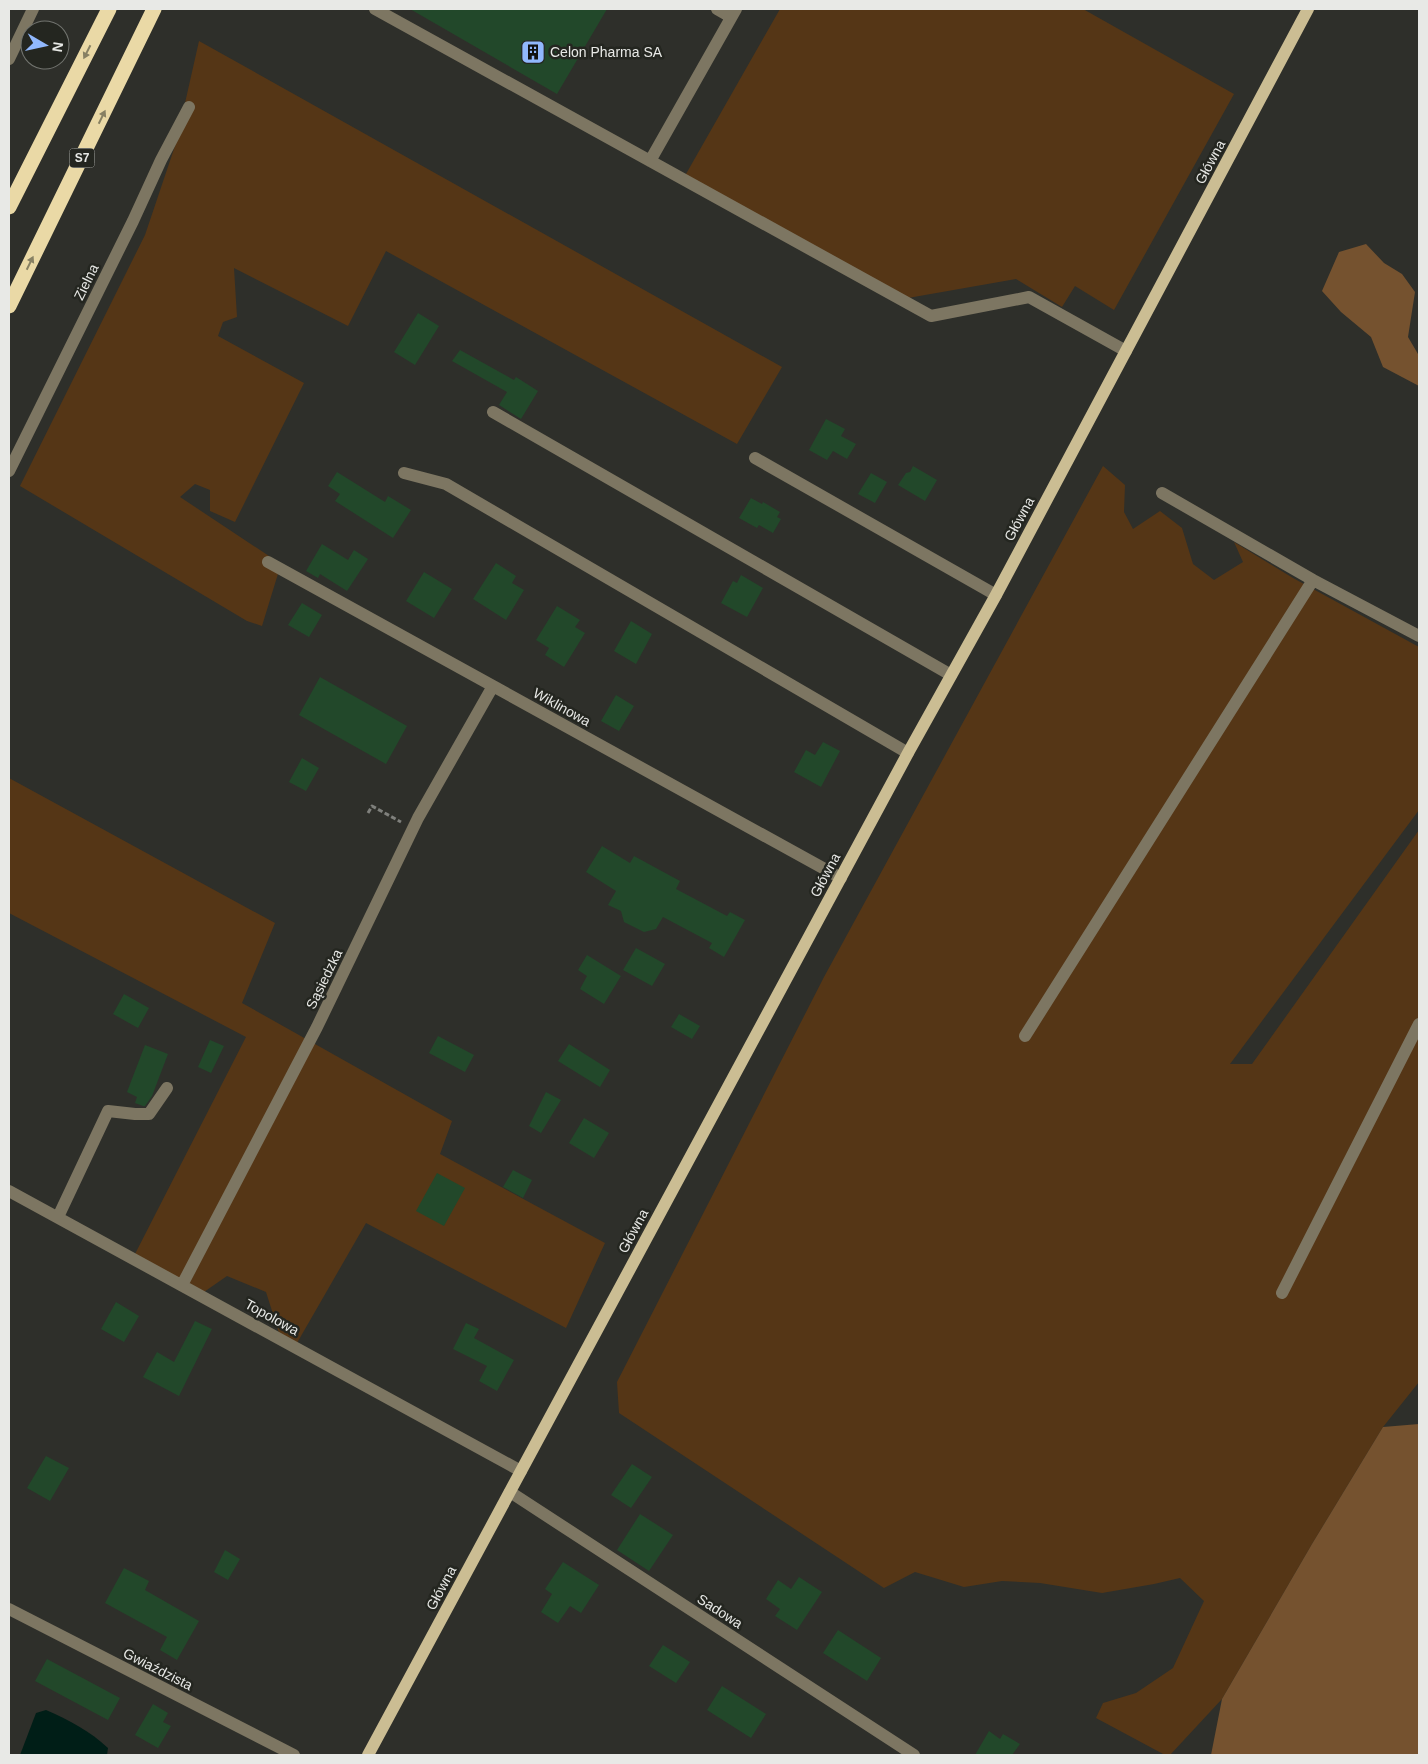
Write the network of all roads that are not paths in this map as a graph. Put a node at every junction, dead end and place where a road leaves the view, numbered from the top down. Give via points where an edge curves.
1 (33, 9) edge
2 (109, 9) edge
3 (154, 9) edge
4 (374, 9) edge
5 (717, 9) edge
6 (1308, 9) edge
7 (734, 13) edge
8 (9, 59) edge
9 (189, 107) dead end
10 (650, 161) junction
11 (9, 207) edge
12 (9, 306) edge
13 (1126, 351) junction
14 (493, 412) dead end
15 (755, 458) dead end
16 (9, 471) edge
17 (404, 473) dead end
18 (1162, 493) dead end
19 (268, 562) dead end
20 (1313, 580) junction
21 (996, 595) junction
22 (1419, 636) edge
23 (951, 675) junction
24 (493, 686) junction
25 (908, 753) junction
26 (841, 878) junction
27 (1419, 1024) edge
28 (1025, 1036) dead end
29 (167, 1088) dead end
30 (9, 1191) edge
31 (58, 1217) junction
32 (182, 1285) junction
33 (1282, 1293) dead end
34 (521, 1471) junction
35 (510, 1492) junction
36 (9, 1609) edge
37 (294, 1755) edge
38 (368, 1755) edge
39 (914, 1755) edge

1 - 8 street
2 -> 11 highway
12 -> 3 highway, S7
4 - 10 street
5 - 7 street
6 - 13 main road, Główna
7 - 10 street
9 - 16 street, Zielna
10 - 13 street via 931,316 1029,297
13 - 21 main road, Główna
14 - 23 street
15 - 21 street
17 - 25 street via 446,484
18 - 20 street
19 - 24 street, Wiklinowa
20 - 22 street
20 - 28 street
21 - 23 main road, Główna
23 - 25 main road, Główna
24 - 26 street, Wiklinowa
24 - 32 street, Sąsiedzka via 418,818 317,1026
25 - 26 main road, Główna
26 - 34 main road, Główna
27 - 33 street
29 - 31 street via 149,1114 108,1111
30 - 31 street, Topolowa
31 - 32 street, Topolowa
32 - 34 street, Topolowa
34 - 35 main road, Główna
35 - 38 main road, Główna
35 - 39 street, Sadowa
36 - 37 street, Gwiaździsta

